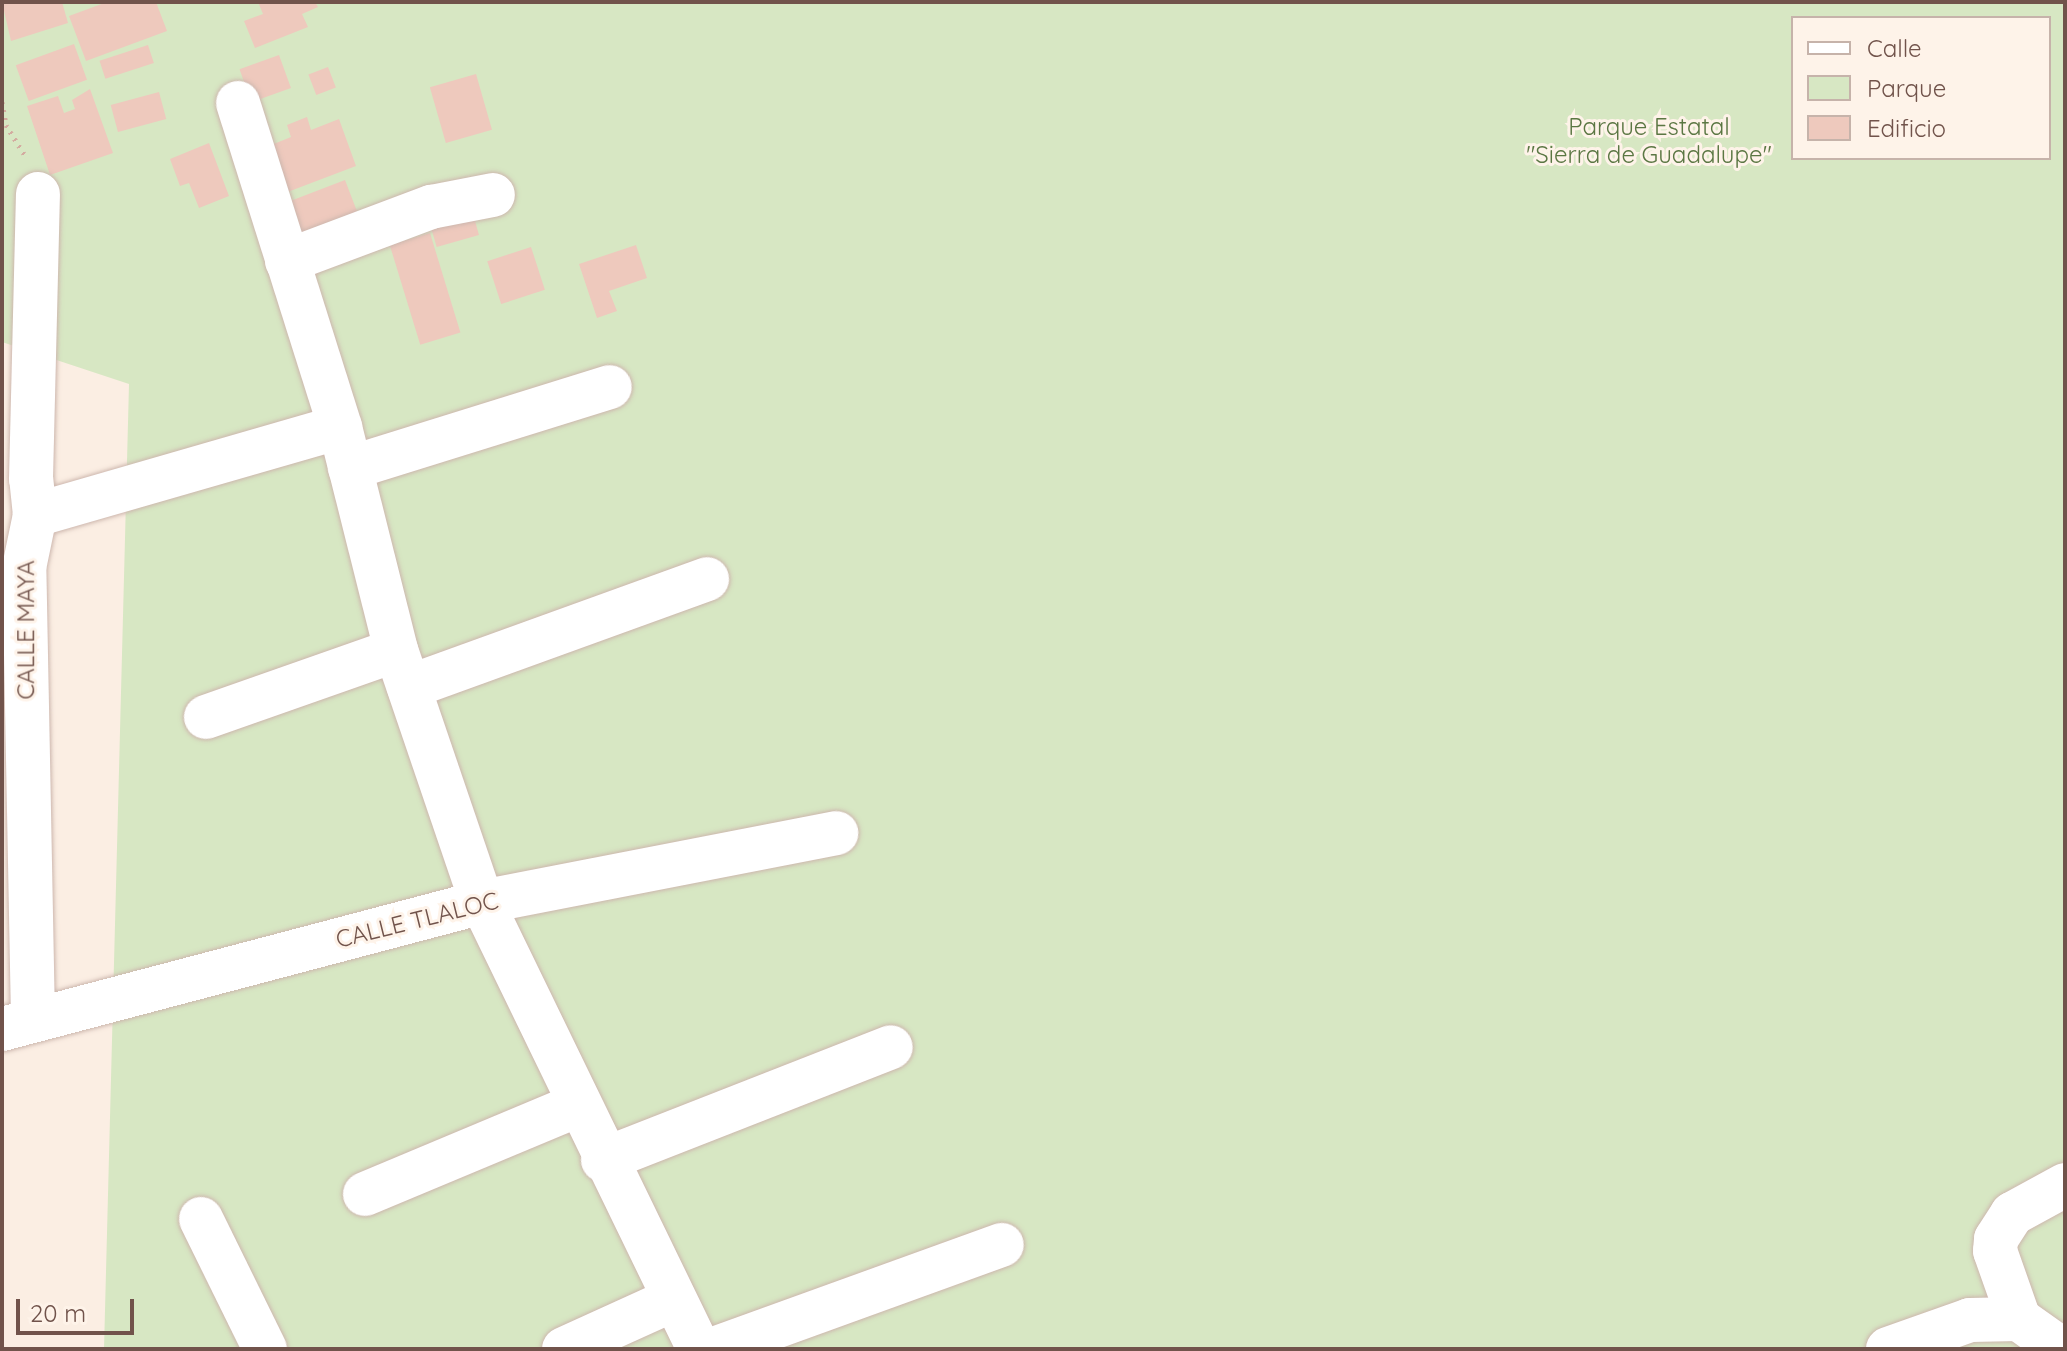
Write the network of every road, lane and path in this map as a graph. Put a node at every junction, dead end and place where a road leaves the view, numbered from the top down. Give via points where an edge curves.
1 (2, 102) edge
2 (238, 103) dead end
3 (38, 194) joint
4 (493, 195) dead end
5 (287, 261) junction
6 (610, 387) dead end
7 (19, 399) edge
8 (345, 448) junction
9 (35, 515) junction
10 (707, 579) dead end
11 (403, 669) junction
12 (206, 717) dead end
13 (836, 833) dead end
14 (482, 902) junction
15 (17, 1024) edge
16 (891, 1047) dead end
17 (578, 1105) junction
18 (603, 1160) junction
19 (2065, 1185) edge
20 (365, 1194) dead end
21 (201, 1219) dead end
22 (1002, 1245) dead end
23 (672, 1300) junction
24 (2019, 1319) junction
25 (265, 1349) edge
26 (564, 1349) edge
27 (699, 1349) edge
28 (714, 1349) edge
29 (1888, 1349) edge
30 (2061, 1349) edge

1 - 3 path via 6,125 39,179
2 - 5 street
3 - 7 street, CALLE MAYA
4 - 5 street via 431,207
5 - 8 street
6 - 8 street
7 - 9 street, CALLE MAYA
8 - 9 street
8 - 11 street
9 - 15 street, CALLE MAYA via 24,568
10 - 11 street
11 - 12 street
11 - 14 street
13 - 14 street, CALLE TLALOC
14 - 15 street, CALLE TLALOC
14 - 17 street
16 - 18 street
17 - 18 street
17 - 20 street
18 - 23 street
19 - 24 street via 2028,1203 2001,1227 1995,1251
21 - 25 street
22 - 28 street
23 - 26 street
23 - 27 street
24 - 29 street via 1970,1320
24 - 30 street

